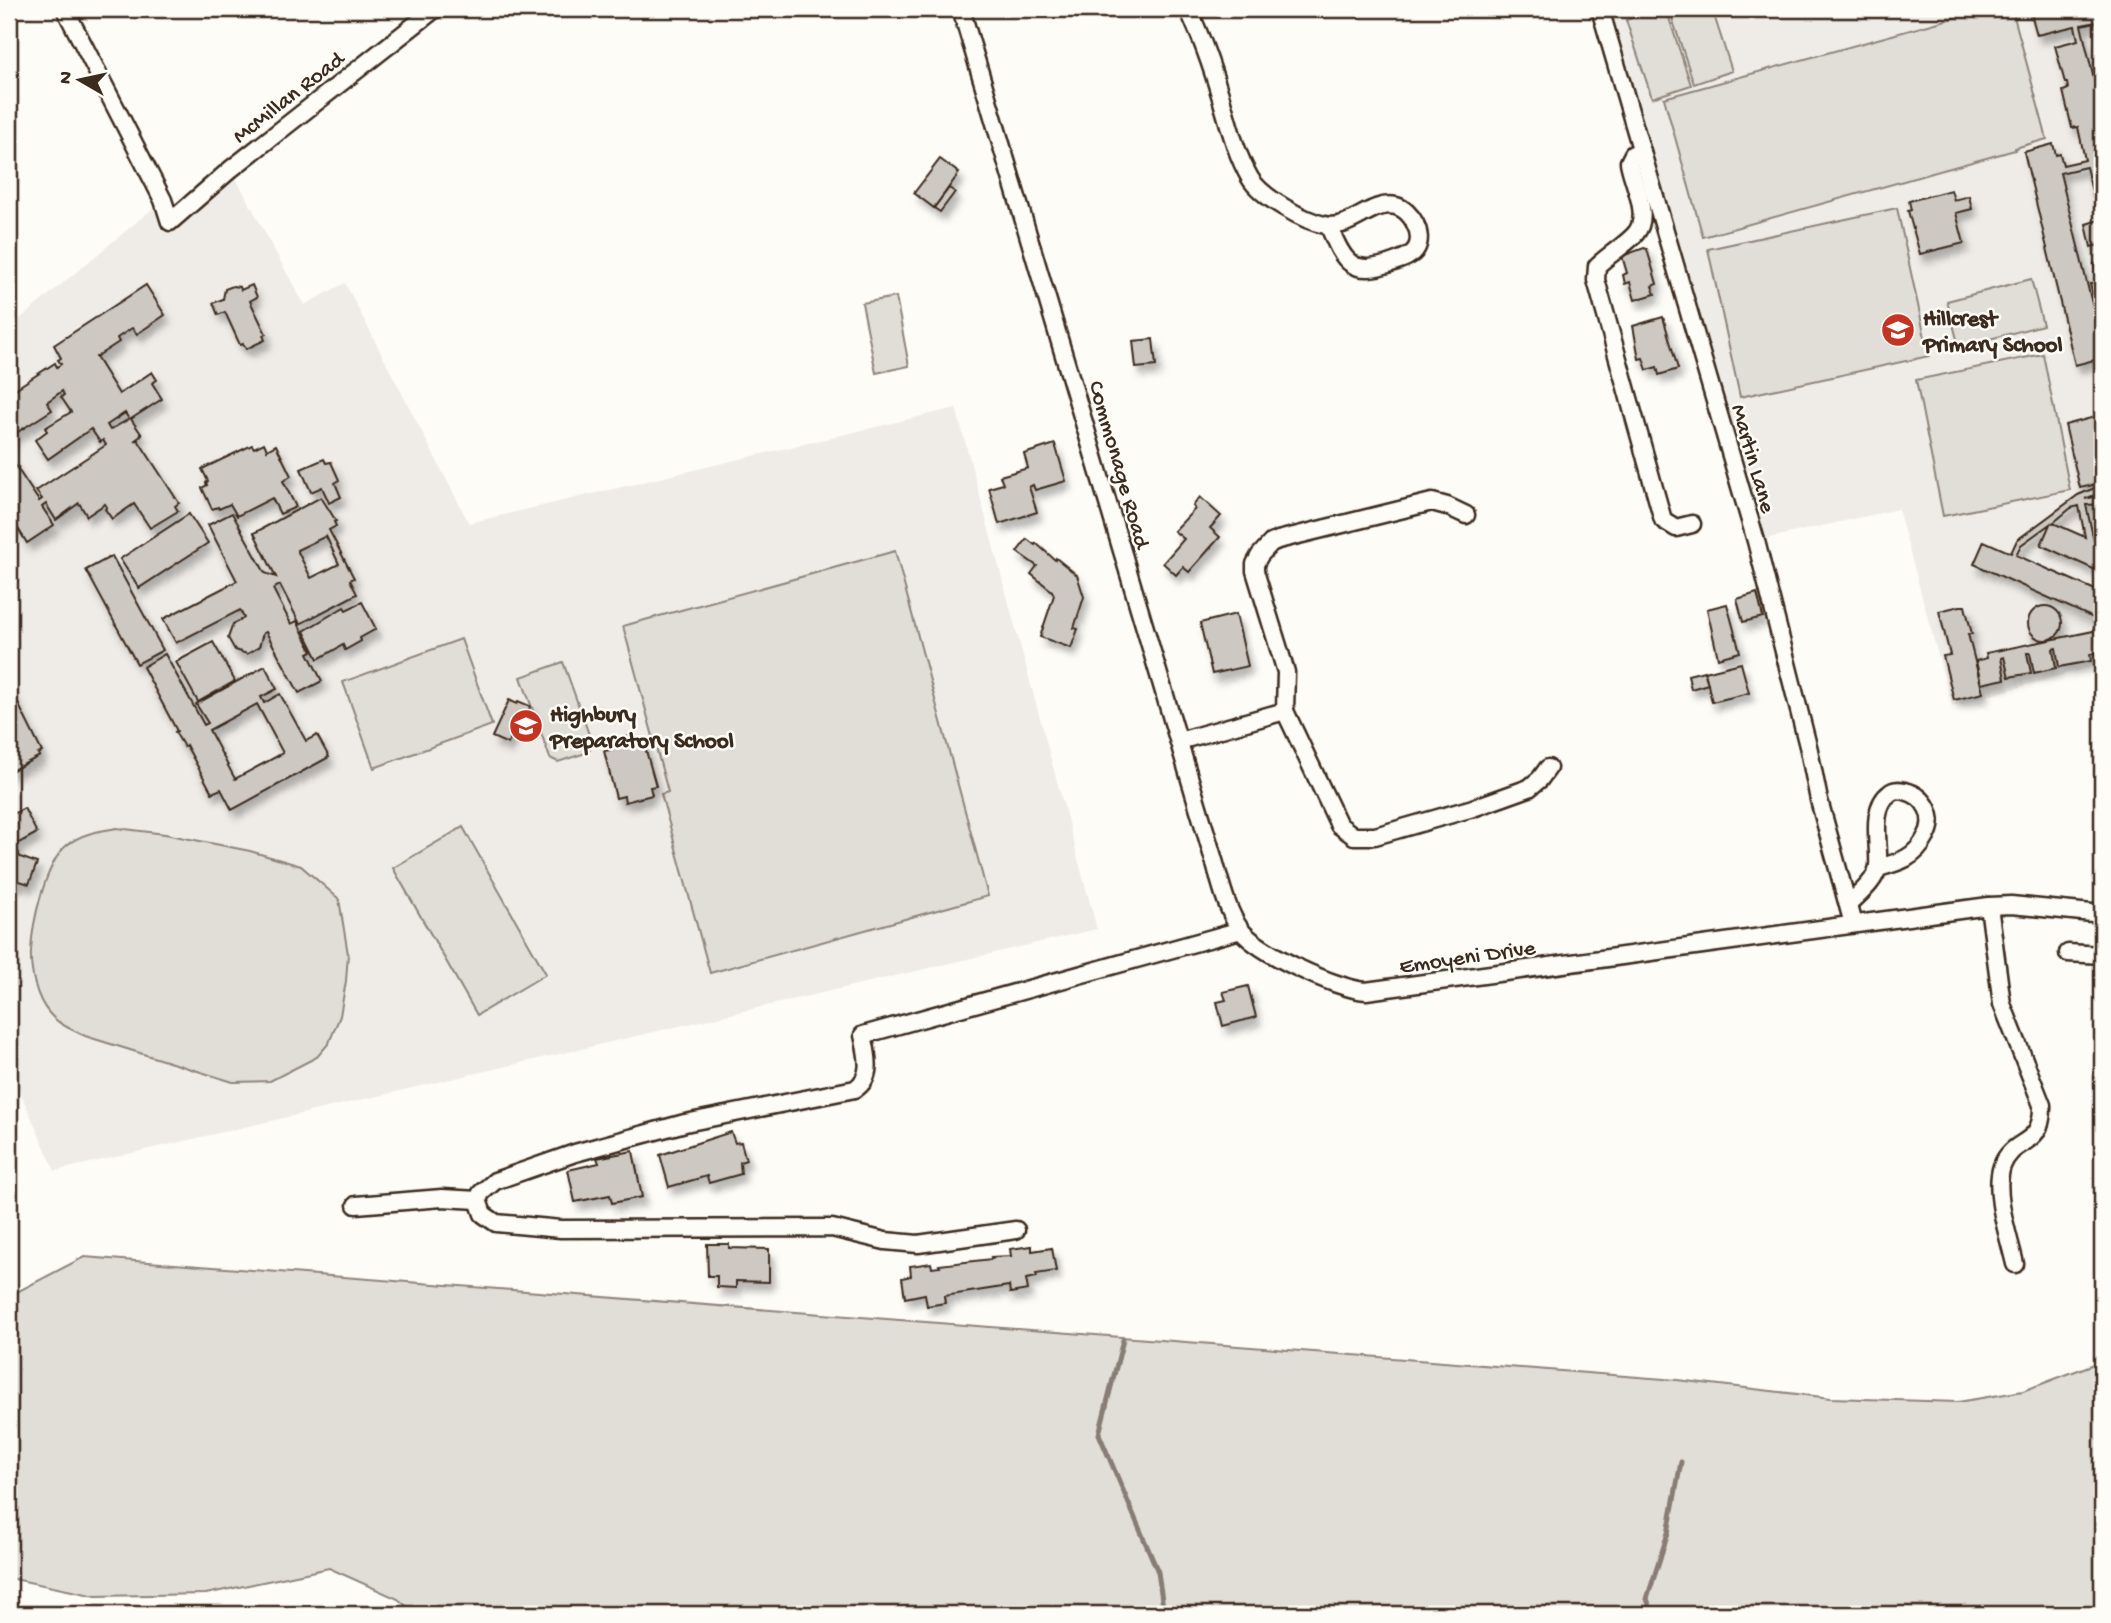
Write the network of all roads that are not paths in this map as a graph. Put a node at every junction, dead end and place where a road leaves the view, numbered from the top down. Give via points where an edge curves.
1 (65, 9) edge
2 (435, 9) edge
3 (961, 9) edge
4 (1188, 9) edge
5 (1601, 9) edge
6 (1642, 151) junction
7 (1329, 226) junction
8 (1466, 515) dead end
9 (1692, 524) dead end
10 (1285, 711) junction
11 (1179, 741) junction
12 (1548, 768) dead end
13 (1878, 868) junction
14 (1849, 904) junction
15 (1989, 906) junction
16 (2102, 914) edge
17 (1853, 924) junction
18 (1241, 930) junction
19 (2068, 953) dead end
20 (2102, 955) edge
21 (478, 1200) junction
22 (356, 1205) dead end
23 (1016, 1230) dead end
24 (2015, 1264) dead end

1 - 2 street, McMillan Road via 170,222
3 - 11 street, Commonage Road
4 - 7 street via 1251,181 1284,207
5 - 6 street, Martin Lane
6 - 9 street via 1633,154 1629,162 1642,223 1597,266 1596,280 1664,520 1676,528
6 - 14 street, Martin Lane via 1756,541
7 - 7 street via 1397,206 1413,219 1418,243 1404,258 1379,268 1359,269 1343,257
8 - 10 street via 1432,502 1322,527 1266,547 1255,571 1286,672
10 - 11 street
10 - 12 street via 1339,825 1354,836 1375,836 1473,808 1534,784
11 - 18 street, Commonage Road via 1226,899
13 - 13 street via 1876,833 1882,805 1890,792 1911,792 1930,813 1929,832 1911,857
13 - 14 street via 1868,886
14 - 17 street, Martin Lane
15 - 16 street, Emoyeni Drive
15 - 17 street, Emoyeni Drive
15 - 24 street via 2001,1004 2042,1105 2037,1132 2008,1155 2000,1174
17 - 18 street, Emoyeni Drive via 1366,991 1350,990 1301,970
18 - 21 street via 863,1035 867,1072 865,1081 855,1089 685,1122 598,1147 495,1181
19 - 20 street
21 - 22 street
21 - 23 street via 483,1214 496,1223 561,1229 832,1228 918,1244

